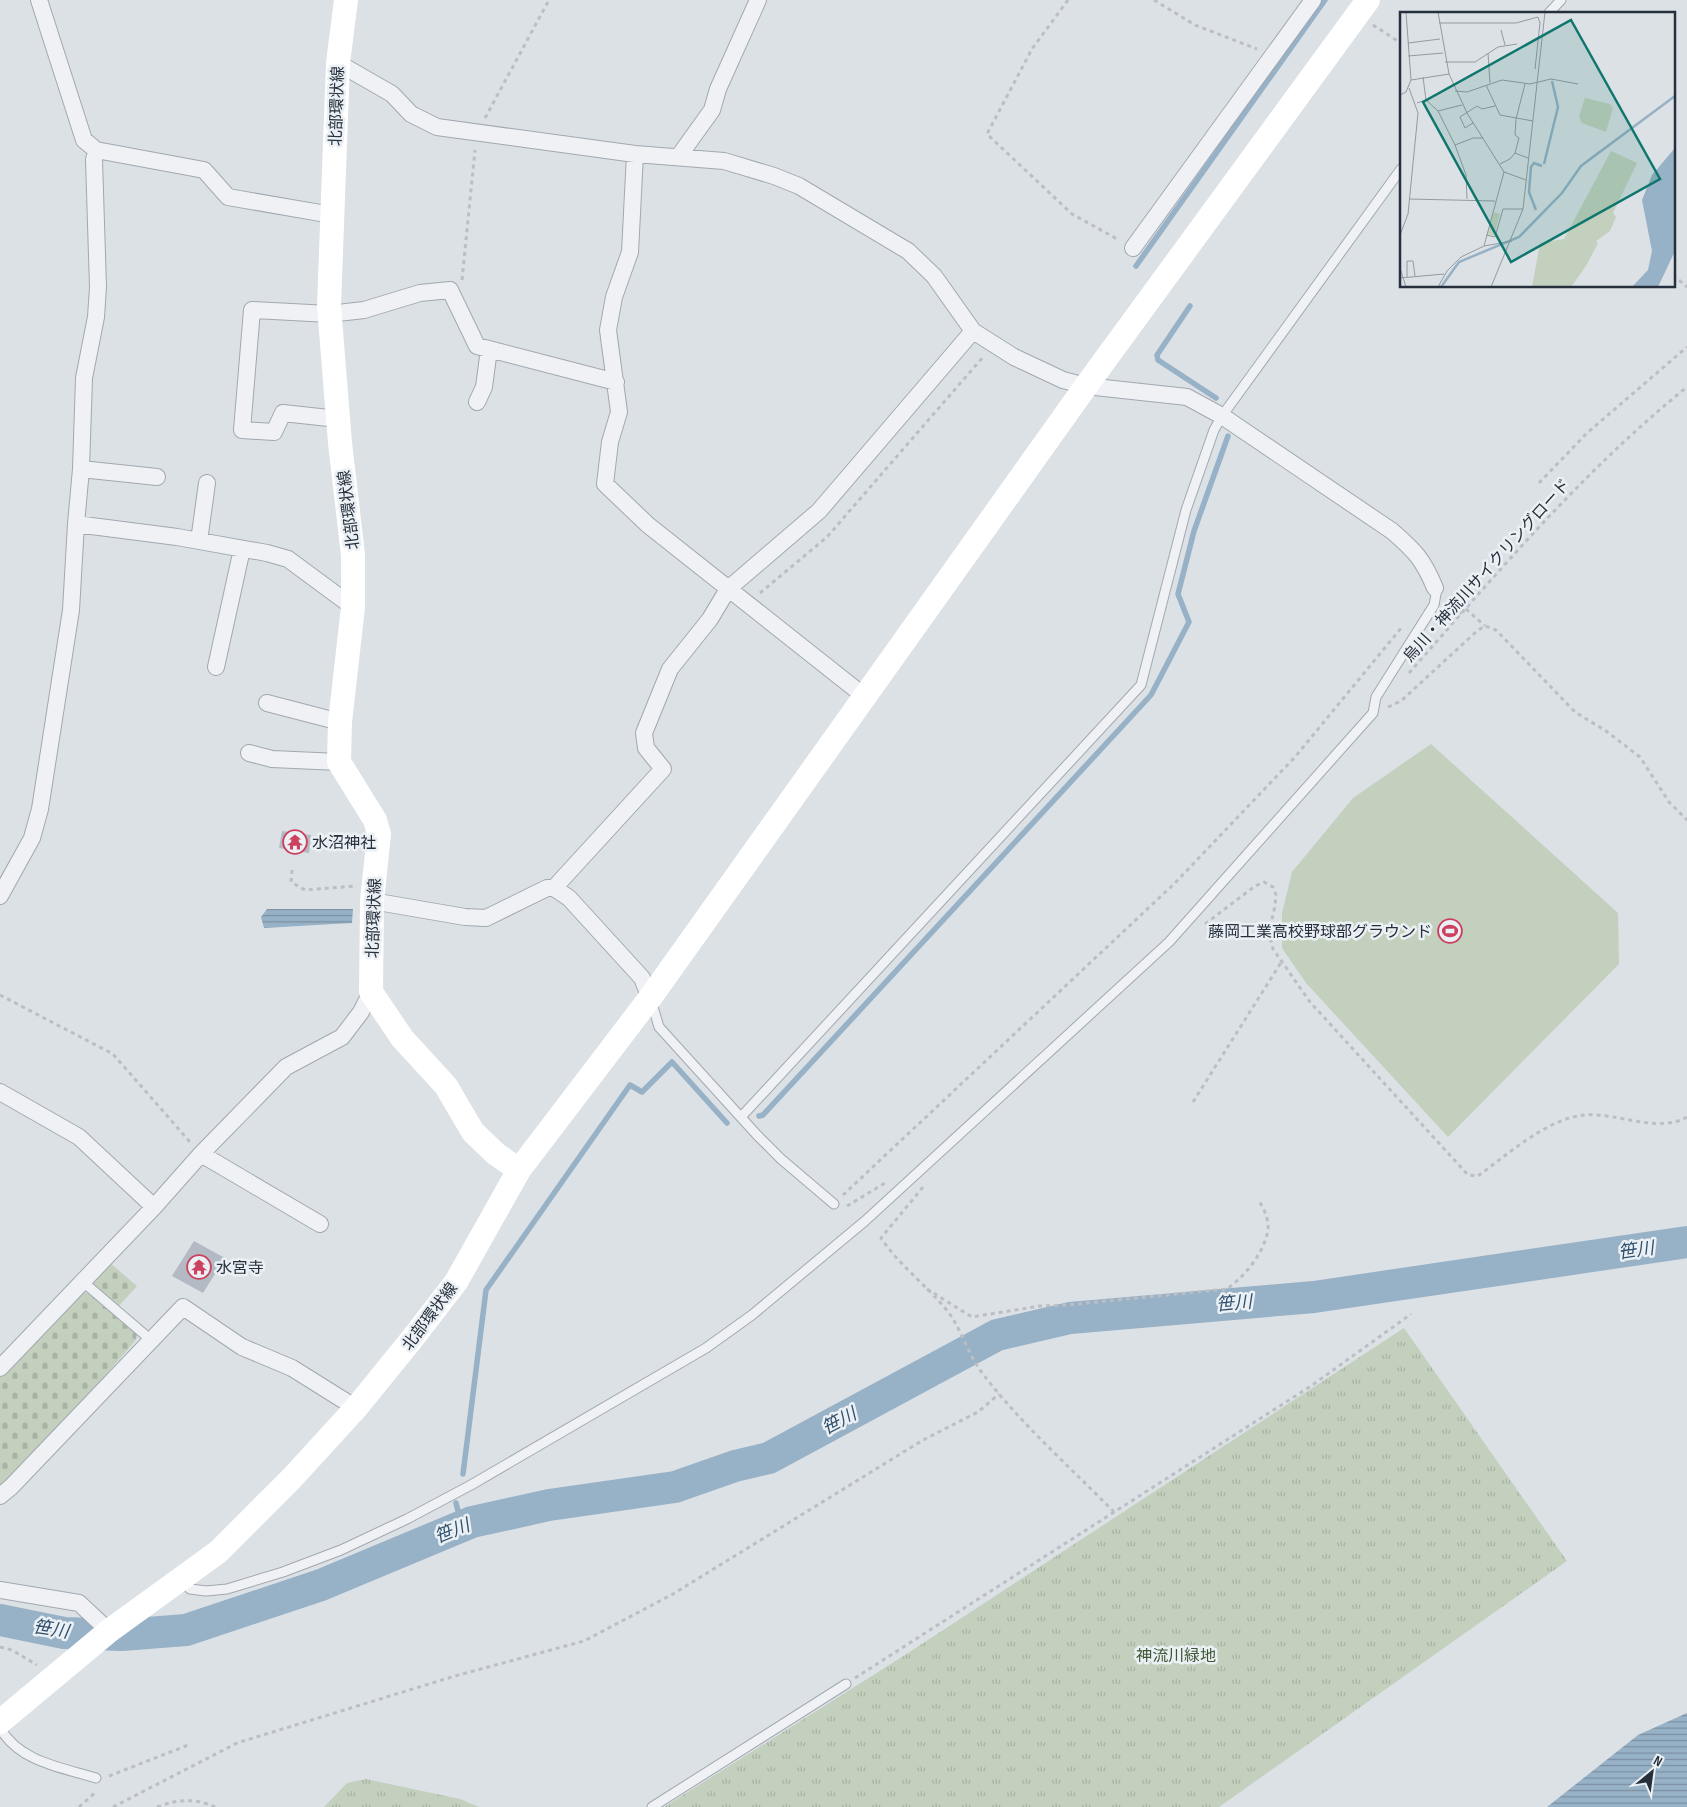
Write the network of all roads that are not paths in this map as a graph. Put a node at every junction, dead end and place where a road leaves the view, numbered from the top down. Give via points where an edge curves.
1 (39, 0) edge
2 (346, 0) edge
3 (758, 0) edge
4 (1313, 0) edge
5 (1561, 0) edge
6 (1363, 7) edge
7 (1550, 12) edge
8 (338, 63) junction
9 (96, 150) junction
10 (635, 154) junction
11 (679, 156) junction
12 (1400, 170) edge
13 (332, 215) junction
14 (1133, 248) road end
15 (329, 314) junction
16 (974, 331) junction
17 (489, 349) junction
18 (616, 382) junction
19 (1086, 386) junction
20 (477, 402) dead end
21 (1222, 416) junction
22 (338, 419) junction
23 (81, 469) junction
24 (158, 477) dead end
25 (207, 483) dead end
26 (76, 524) junction
27 (199, 541) junction
28 (242, 548) junction
29 (1435, 588) joint
30 (728, 589) junction
31 (353, 607) junction
32 (216, 667) dead end
33 (864, 696) junction
34 (267, 703) dead end
35 (340, 722) junction
36 (249, 753) dead end
37 (339, 762) junction
38 (554, 888) junction
39 (0, 896) edge
40 (372, 901) junction
41 (370, 992) junction
42 (650, 998) junction
43 (0, 1092) edge
44 (741, 1117) junction
45 (201, 1154) junction
46 (519, 1170) junction
47 (834, 1204) road end
48 (154, 1207) junction
49 (320, 1224) dead end
50 (82, 1281) junction
51 (151, 1340) junction
52 (0, 1368) edge
53 (356, 1408) junction
54 (0, 1496) edge
55 (181, 1579) junction
56 (0, 1590) edge
57 (109, 1631) junction
58 (846, 1684) road end
59 (0, 1722) edge
60 (0, 1728) edge
61 (96, 1778) road end
62 (652, 1807) edge

1 - 9 street via 84,140
2 - 8 street, 北部環状線
3 - 11 street via 718,89 712,110
4 - 14 street
5 - 7 lane
6 - 19 street, 北部環状線
8 - 10 street via 392,94 411,114 437,127
8 - 13 street, 北部環状線
9 - 13 street via 204,170 228,197
9 - 23 street via 98,287 84,378
10 - 11 street
10 - 18 street via 630,252 614,297 608,330
11 - 16 street via 724,162 799,186 908,251 934,276
12 - 21 lane
13 - 15 street, 北部環状線
15 - 17 street via 364,310 420,292 450,290 477,346
15 - 22 street, 北部環状線
15 - 22 street via 252,310 242,430 274,432 283,413
16 - 19 street via 1035,368
16 - 30 street via 819,511
17 - 18 street
17 - 20 street via 484,387
18 - 30 street via 619,412 610,442 604,484 648,525
19 - 21 street via 1187,397
19 - 33 street, 北部環状線
21 - 29 street via 1392,531 1425,563
21 - 44 lane via 1186,510 1141,685
22 - 31 street, 北部環状線 via 354,555
23 - 24 street
23 - 26 street
25 - 27 street
26 - 27 street
26 - 39 street via 71,610 40,809 32,838
27 - 28 street
28 - 31 street via 288,559
28 - 32 street
29 - 55 lane via 1434,605 1376,697 1374,713 1169,942 865,1221 752,1314 706,1348 471,1485 341,1550 227,1589 190,1589
30 - 33 street
30 - 38 street via 710,619 670,669 644,733 646,748 663,769
31 - 35 street, 北部環状線
33 - 42 street, 北部環状線
34 - 35 street
35 - 37 street, 北部環状線
36 - 37 street via 272,759
37 - 40 street, 北部環状線 via 375,820 379,834
38 - 40 street via 546,888 486,918
38 - 42 street via 569,898 642,978
40 - 41 street, 北部環状線
41 - 45 street via 361,1012 342,1038 286,1067
41 - 46 street via 402,1038 446,1086 474,1132 496,1154
42 - 44 lane via 659,1027
42 - 46 street, 北部環状線
43 - 48 street via 79,1137
44 - 47 lane via 781,1159
45 - 48 street
45 - 49 street
46 - 53 street, 北部環状線 via 456,1282
48 - 50 street
50 - 51 lane
50 - 52 street
51 - 53 street via 183,1307 242,1347 292,1368
51 - 54 street
53 - 55 street, 北部環状線 via 218,1552
55 - 57 street, 北部環状線
56 - 57 street via 80,1603
57 - 59 street, 北部環状線 via 77,1658 47,1673
58 - 62 lane
60 - 61 lane via 8,1742 18,1750 46,1763

